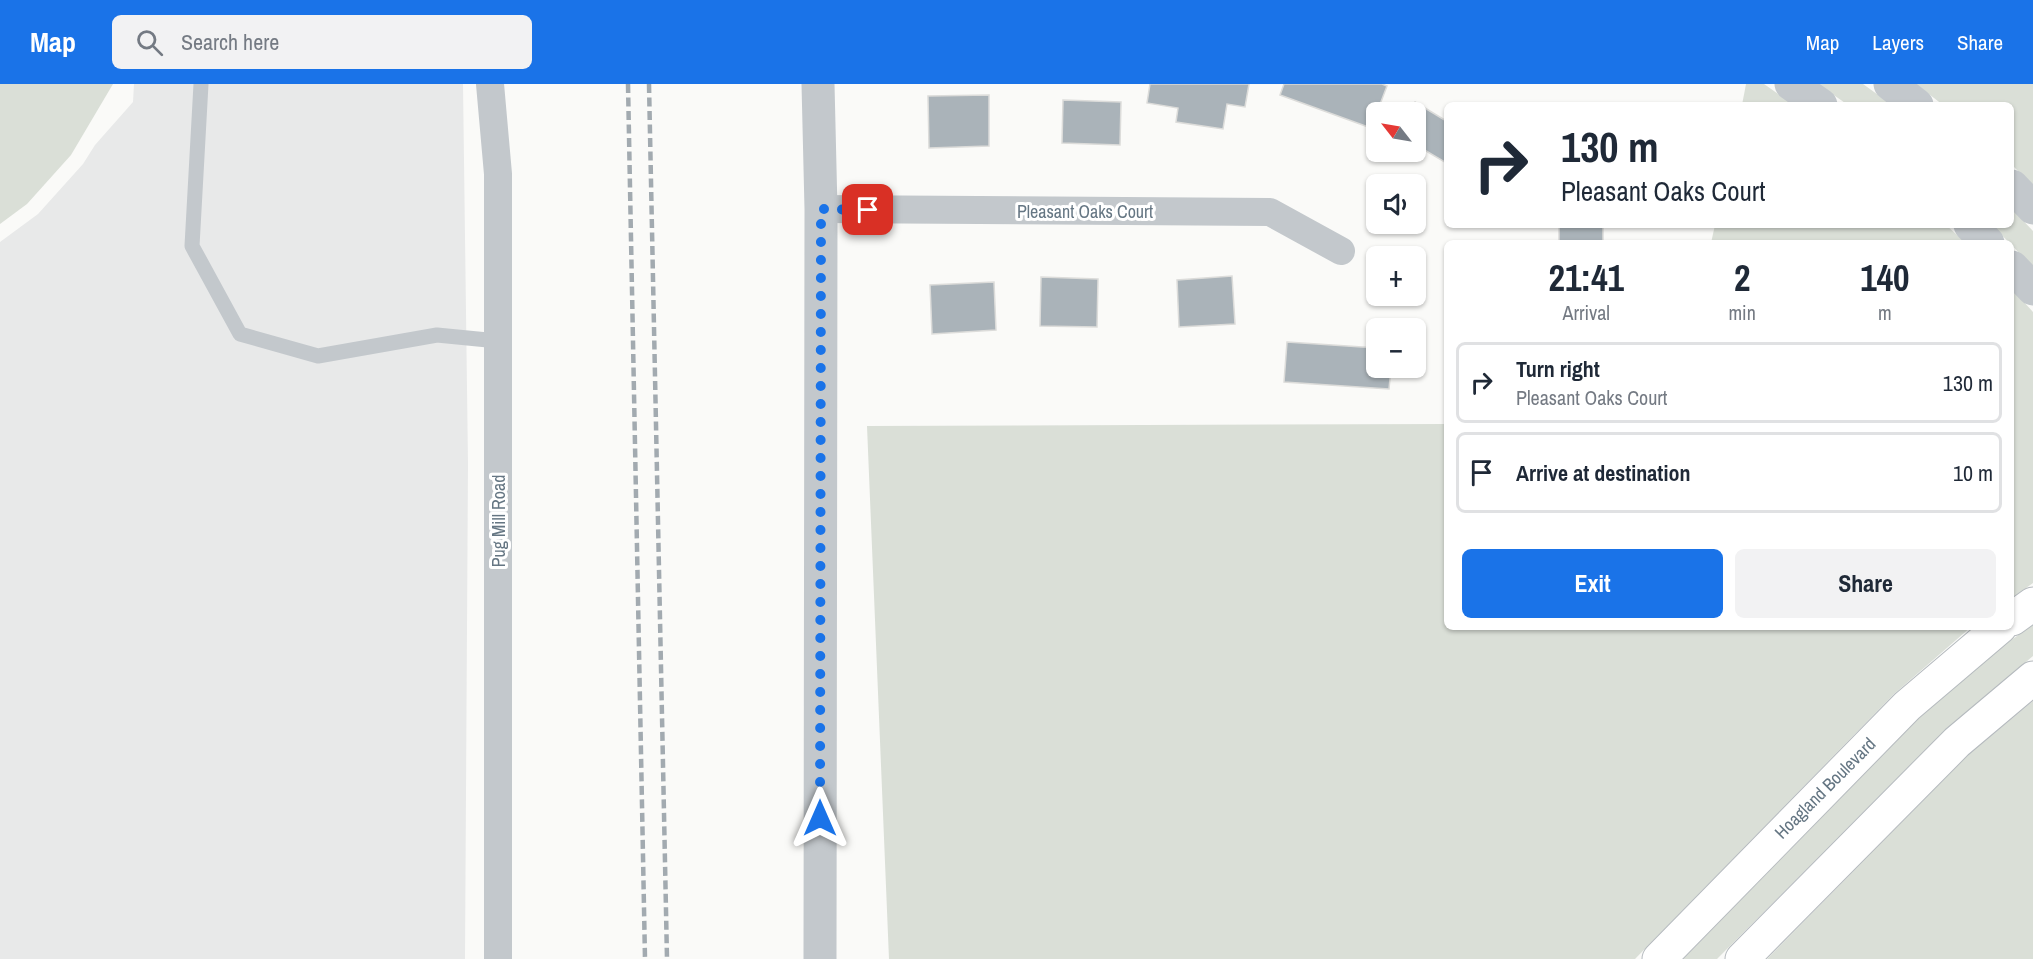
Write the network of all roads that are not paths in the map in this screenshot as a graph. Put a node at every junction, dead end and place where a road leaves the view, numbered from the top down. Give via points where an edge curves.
1 (201, 84) edge
2 (490, 84) edge
3 (818, 84) edge
4 (1791, 84) edge
5 (1890, 84) edge
6 (1817, 102) edge
7 (1913, 102) edge
8 (2014, 188) edge
9 (2033, 208) edge
10 (821, 209) junction
11 (1973, 228) edge
12 (1985, 240) edge
13 (1341, 251) dead end
14 (2014, 269) edge
15 (2033, 289) edge
16 (498, 341) junction
17 (2033, 604) edge
18 (2014, 618) edge
19 (1996, 630) edge
20 (2033, 678) edge
21 (498, 959) edge
22 (820, 959) edge
23 (1659, 959) edge
24 (1742, 959) edge

1 - 16 lane via 192,246 240,334 318,356 437,335
2 - 16 street, Pug Mill Road via 498,174
3 - 10 street
4 - 6 street
5 - 7 street
8 - 9 street
10 - 13 street, Pleasant Oaks Court via 1270,212
10 - 22 street
11 - 12 street
14 - 15 street
16 - 21 street, Pug Mill Road
17 - 18 main road
19 - 23 main road, Hoagland Boulevard via 1907,706
20 - 24 main road via 1957,742

